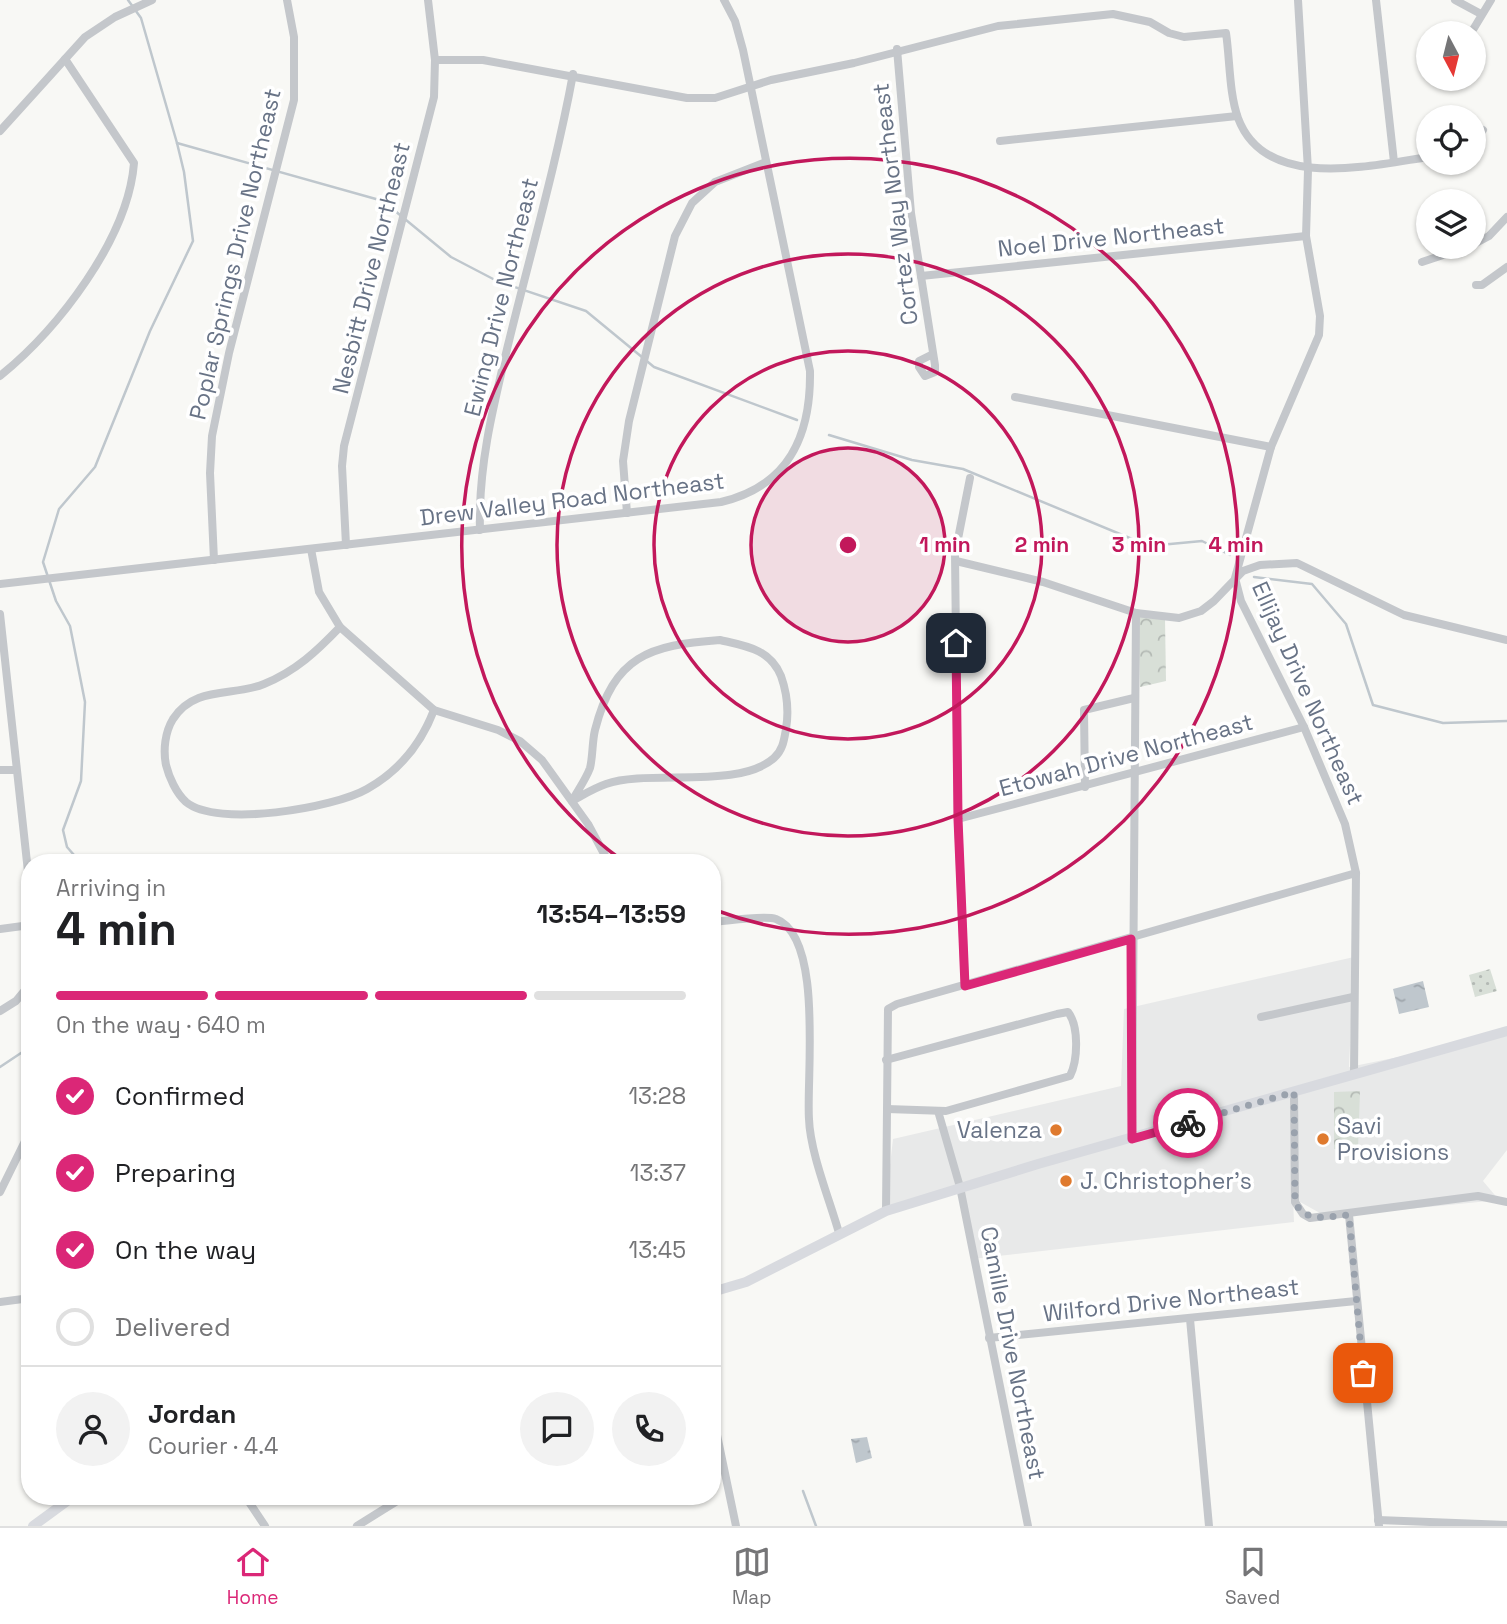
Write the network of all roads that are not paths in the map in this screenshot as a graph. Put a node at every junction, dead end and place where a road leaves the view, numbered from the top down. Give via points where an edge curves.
1 (152, 0) edge
2 (287, 0) edge
3 (428, 0) edge
4 (724, 0) edge
5 (1298, 0) edge
6 (1376, 0) edge
7 (1455, 0) edge
8 (1492, 0) edge
9 (1481, 14) junction
10 (1480, 21) edge
11 (897, 49) junction
12 (65, 59) junction
13 (435, 60) junction
14 (573, 74) junction
15 (750, 87) junction
16 (1237, 116) junction
17 (0, 131) edge
18 (1000, 141) dead end
19 (1416, 159) edge
20 (766, 162) junction
21 (1394, 162) junction
22 (1308, 170) junction
23 (1507, 217) edge
24 (1306, 236) junction
25 (1486, 238) edge
26 (1431, 259) edge
27 (1422, 262) dead end
28 (1507, 267) edge
29 (921, 276) junction
30 (1476, 285) dead end
31 (933, 354) dead end
32 (0, 376) edge
33 (1015, 397) dead end
34 (1271, 447) junction
35 (970, 478) dead end
36 (627, 513) junction
37 (480, 530) junction
38 (346, 545) junction
39 (311, 550) junction
40 (214, 560) junction
41 (956, 561) junction
42 (1235, 578) junction
43 (0, 584) edge
44 (1136, 613) junction
45 (0, 614) edge
46 (341, 628) junction
47 (1507, 640) edge
48 (1134, 698) junction
49 (433, 710) junction
50 (1304, 727) junction
51 (0, 770) edge
52 (15, 770) junction
53 (1133, 774) junction
54 (1085, 787) junction
55 (572, 801) junction
56 (958, 819) junction
57 (26, 854) edge
58 (604, 854) edge
59 (1356, 873) junction
60 (721, 922) edge
61 (21, 926) edge
62 (0, 929) edge
63 (1131, 939) junction
64 (965, 986) junction
65 (21, 995) edge
66 (1353, 997) junction
67 (0, 1012) edge
68 (1261, 1017) dead end
69 (1507, 1031) edge
70 (886, 1060) junction
71 (1354, 1073) junction
72 (1294, 1092) junction
73 (887, 1109) junction
74 (938, 1111) junction
75 (1132, 1139) junction
76 (21, 1145) edge
77 (960, 1187) junction
78 (0, 1192) edge
79 (1507, 1202) edge
80 (886, 1212) junction
81 (1349, 1215) junction
82 (839, 1233) junction
83 (721, 1289) edge
84 (21, 1299) edge
85 (1356, 1301) junction
86 (0, 1302) edge
87 (1190, 1319) junction
88 (989, 1338) junction
89 (721, 1470) edge
90 (62, 1505) edge
91 (251, 1505) edge
92 (391, 1505) edge
93 (1379, 1523) edge
94 (1507, 1525) edge
95 (33, 1526) edge
96 (265, 1526) edge
97 (357, 1526) edge
98 (736, 1526) edge
99 (1028, 1526) edge
100 (1209, 1526) edge

1 - 12 street via 85,37
2 - 40 street, Poplar Springs Drive Northeast via 295,37 294,100 212,436
3 - 13 street, Nesbitt Drive Northeast
4 - 15 street, Drew Valley Road Northeast via 735,21
5 - 22 street
6 - 21 street
7 - 9 street
8 - 9 street
9 - 10 street
11 - 15 street
11 - 16 street via 998,26 1113,14 1150,22 1184,37 1226,33
11 - 29 street, Cortez Way Northeast
12 - 17 street
12 - 32 street via 134,163 132,182 105,247 68,307
13 - 14 street via 483,60
13 - 38 street, Nesbitt Drive Northeast via 434,97 344,446
14 - 15 street via 687,98 715,98
14 - 37 street, Ewing Drive Northeast via 489,424 479,488
15 - 20 street, Drew Valley Road Northeast
16 - 18 street
16 - 22 street via 1248,139 1263,155
19 - 21 street
20 - 36 street via 715,183 692,203 675,236 629,421 623,461
20 - 36 street, Drew Valley Road Northeast via 810,371 806,427 781,468 738,498
21 - 22 street
22 - 24 street
23 - 25 street
24 - 29 street, Noel Drive Northeast
24 - 34 street via 1319,335
26 - 27 street
28 - 30 street
29 - 31 street, Cortez Way Northeast
33 - 34 street
34 - 42 street
35 - 41 street
36 - 37 street, Drew Valley Road Northeast
37 - 38 street, Drew Valley Road Northeast
38 - 39 street, Drew Valley Road Northeast
39 - 40 street, Drew Valley Road Northeast
39 - 46 street via 319,592
40 - 43 street, Drew Valley Road Northeast
41 - 44 street via 1030,578
41 - 56 street
42 - 44 street via 1201,611 1179,618
42 - 47 street via 1260,565 1297,563 1404,615
42 - 50 street, Ellijay Drive Northeast via 1241,601
44 - 48 street
45 - 52 street
46 - 49 street
46 - 49 street via 289,672 261,685 206,694 188,702 173,719 164,754 168,772 187,802 217,813 244,813 346,798 367,789 410,756
48 - 53 street
48 - 54 street via 1084,710
49 - 55 street via 520,741 542,760
50 - 53 street, Etowah Drive Northeast
50 - 59 street, Ellijay Drive Northeast via 1338,805
51 - 52 street
52 - 57 street
53 - 54 street, Etowah Drive Northeast
53 - 63 street
54 - 56 street, Etowah Drive Northeast
55 - 55 street via 607,783 734,773 774,758 783,746 788,717 785,688 770,657 752,647 720,640 660,647 622,669 607,694 590,768
55 - 58 street
56 - 64 street
59 - 63 street
59 - 66 street, Ellijay Drive Northeast
60 - 82 street via 776,919 787,927 796,944 809,984 809,1120
61 - 62 street
63 - 64 street
63 - 75 street
64 - 70 street via 888,1009
65 - 67 street
66 - 68 street
66 - 71 street, Ellijay Drive Northeast
69 - 71 street
70 - 73 street
70 - 74 street via 1057,1014 1068,1012 1074,1019 1075,1067 1070,1076
71 - 72 street
72 - 75 street
72 - 81 street via 1296,1206 1310,1218
73 - 74 street
73 - 80 street
74 - 77 street, Camille Drive Northeast
75 - 77 street
76 - 78 street
77 - 80 street
77 - 88 street, Camille Drive Northeast
79 - 81 street via 1478,1196
80 - 82 street
81 - 85 street
82 - 83 street via 746,1282
84 - 86 street
85 - 87 street, Wilford Drive Northeast
85 - 93 street
87 - 88 street, Wilford Drive Northeast
87 - 100 street
88 - 99 street, Camille Drive Northeast
89 - 98 street
90 - 95 street
91 - 96 street
92 - 97 street
93 - 94 street

